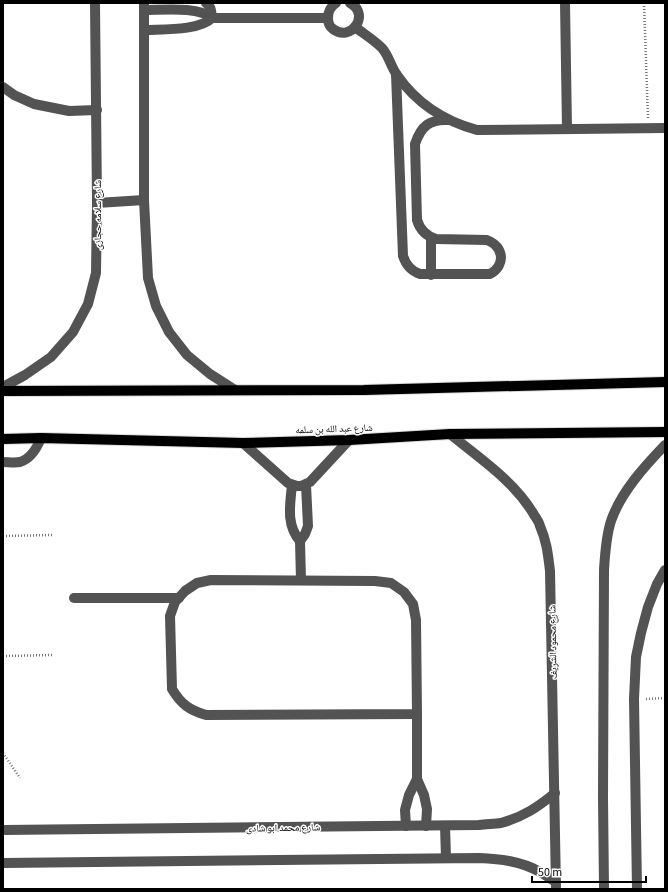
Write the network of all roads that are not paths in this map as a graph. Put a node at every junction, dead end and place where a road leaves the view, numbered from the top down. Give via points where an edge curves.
1 (95, 3) edge
2 (206, 3) edge
3 (565, 3) edge
4 (354, 4) edge
5 (144, 6) edge
6 (331, 8) edge
7 (212, 18) junction
8 (355, 27) junction
9 (145, 30) junction
10 (396, 74) junction
11 (3, 88) edge
12 (97, 110) junction
13 (448, 120) junction
14 (665, 128) edge
15 (567, 129) junction
16 (144, 200) junction
17 (97, 203) junction
18 (431, 238) junction
19 (431, 275) junction
20 (665, 382) edge
21 (3, 386) edge
22 (235, 390) junction
23 (3, 391) edge
24 (665, 432) edge
25 (450, 434) junction
26 (41, 438) junction
27 (3, 439) edge
28 (349, 440) junction
29 (243, 443) junction
30 (665, 446) edge
31 (3, 462) edge
32 (292, 485) junction
33 (306, 485) junction
34 (300, 541) junction
35 (665, 570) edge
36 (301, 580) junction
37 (74, 598) dead end
38 (179, 598) junction
39 (417, 714) junction
40 (417, 779) junction
41 (555, 793) junction
42 (406, 826) junction
43 (426, 826) junction
44 (445, 826) junction
45 (3, 830) edge
46 (446, 858) junction
47 (3, 863) edge
48 (556, 886) edge
49 (604, 889) edge
50 (637, 889) edge

1 - 12 street, شارع سلامه حجازى
2 - 7 street via 211,9
3 - 15 street
4 - 8 street via 359,17
5 - 7 street via 193,11
5 - 9 street
6 - 7 street
6 - 8 street via 328,23 334,30 343,33
7 - 9 street via 193,27
8 - 10 street via 383,49
9 - 16 street
10 - 13 street via 422,103
10 - 19 street via 403,256 414,272
11 - 12 street via 34,104 69,111
12 - 17 street, شارع سلامه حجازى
13 - 15 street via 477,130
13 - 18 street via 426,125 415,144 417,220 422,230
14 - 15 street
16 - 17 street
16 - 22 street via 148,278 156,306 169,332 187,355
17 - 21 street, شارع سلامه حجازى via 96,273 88,304 73,332 51,356 25,375
18 - 19 street
18 - 19 street via 487,240 497,246 501,258 498,268 490,274
20 - 22 main road via 364,390
22 - 23 main road
24 - 25 main road, شارع عبد الله بن سلمه
25 - 28 main road, شارع عبد الله بن سلمه
25 - 41 street, شارع محمود الشريف via 497,472 528,505 540,525 547,546 550,571
26 - 27 main road, شارع عبد الله بن سلمه
26 - 29 main road, شارع عبد الله بن سلمه
26 - 31 street via 29,456 20,462
28 - 29 main road, شارع عبد الله بن سلمه
28 - 33 street
29 - 32 street
30 - 49 street via 649,462 620,501 611,521 606,548
32 - 33 street
32 - 34 street via 292,528
33 - 34 street via 308,526
34 - 36 street
35 - 50 street via 648,607 636,657 634,699
36 - 38 street via 211,580 197,584
36 - 39 street via 375,581 391,583 404,592 413,604 416,620
37 - 38 street
38 - 39 street via 170,616 172,689 178,699 195,712 206,715
39 - 40 street
40 - 42 street via 409,794 405,810
40 - 43 street via 427,809
41 - 44 street, شارع محمد ابو شادى via 520,816 500,823
41 - 48 street, شارع محمود الشريف
42 - 43 street, شارع محمد ابو شادى
42 - 45 street, شارع محمد ابو شادى
43 - 44 street, شارع محمد ابو شادى
44 - 46 street
46 - 47 street
46 - 48 street via 500,859 520,864 539,871

